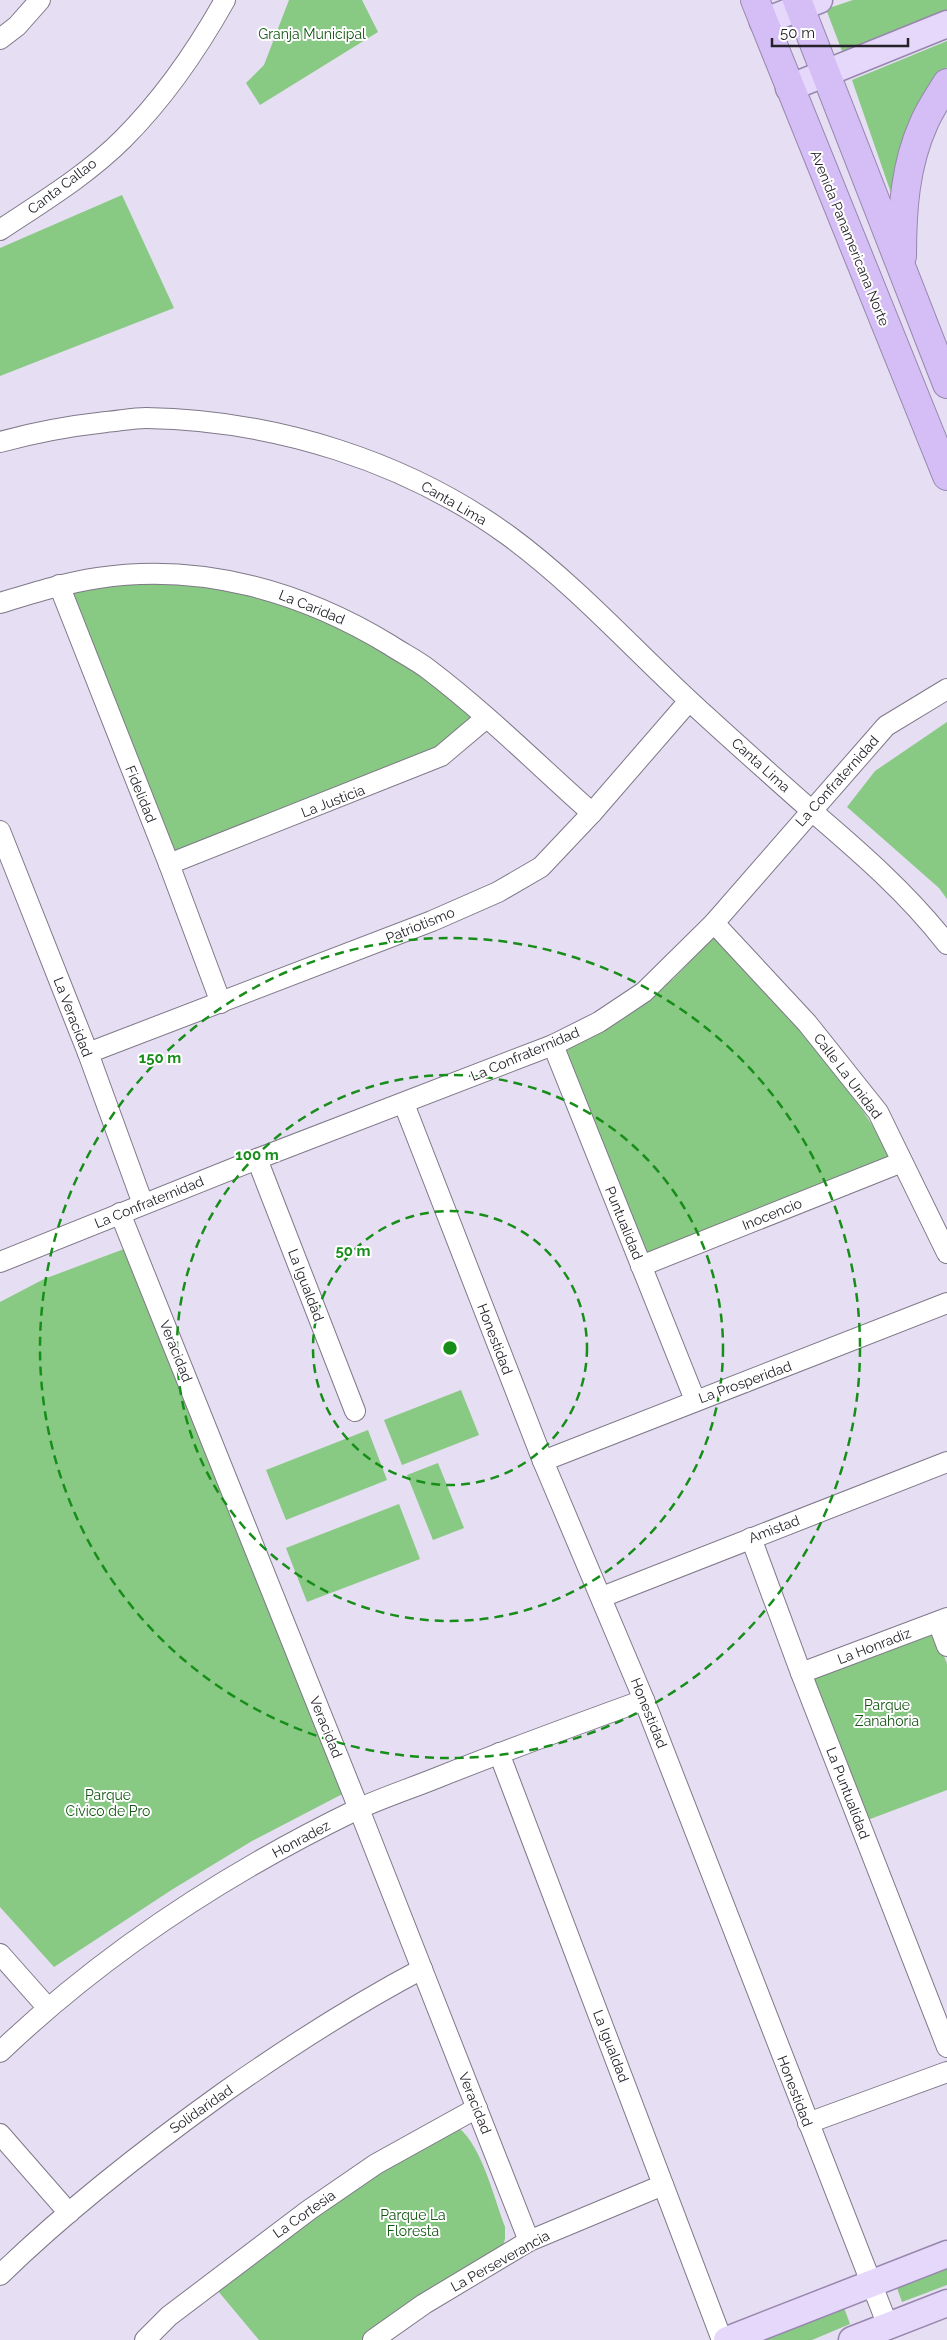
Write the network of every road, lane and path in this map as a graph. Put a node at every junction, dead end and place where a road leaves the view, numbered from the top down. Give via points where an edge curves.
1 (40, 0) edge
2 (225, 0) edge
3 (805, 2) edge
4 (759, 11) edge
5 (947, 24) edge
6 (0, 39) edge
7 (826, 74) junction
8 (947, 83) edge
9 (789, 88) junction
10 (0, 230) edge
11 (902, 272) junction
12 (947, 384) edge
13 (0, 442) edge
14 (947, 476) edge
15 (58, 585) junction
16 (0, 603) edge
17 (947, 689) edge
18 (689, 701) junction
19 (486, 718) junction
20 (811, 810) junction
21 (592, 814) junction
22 (0, 831) edge
23 (169, 864) junction
24 (714, 923) junction
25 (947, 944) edge
26 (222, 1003) junction
27 (553, 1045) junction
28 (88, 1053) junction
29 (404, 1104) junction
30 (257, 1158) junction
31 (902, 1162) junction
32 (143, 1204) junction
33 (120, 1213) junction
34 (947, 1253) edge
35 (0, 1262) edge
36 (641, 1266) junction
37 (947, 1303) edge
38 (695, 1400) junction
39 (355, 1411) dead end
40 (543, 1461) junction
41 (947, 1462) edge
42 (751, 1538) junction
43 (602, 1597) junction
44 (942, 1620) edge
45 (947, 1646) edge
46 (801, 1673) junction
47 (644, 1700) junction
48 (499, 1753) junction
49 (359, 1808) junction
50 (0, 1954) edge
51 (422, 1970) junction
52 (47, 2008) junction
53 (947, 2047) edge
54 (0, 2052) edge
55 (947, 2072) edge
56 (477, 2108) junction
57 (808, 2123) junction
58 (0, 2134) edge
59 (663, 2185) junction
60 (69, 2212) junction
61 (529, 2241) junction
62 (947, 2254) edge
63 (0, 2275) edge
64 (870, 2283) junction
65 (947, 2303) edge
66 (888, 2326) junction
67 (145, 2340) edge
68 (373, 2340) edge
69 (722, 2340) edge
70 (727, 2340) edge
71 (852, 2340) edge

1 - 6 street via 17,26
2 - 10 street, Canta Callao via 169,86 123,139 62,189
3 - 4 main road
3 - 7 highway
4 - 9 highway, Avenida Panamericana Norte
5 - 7 main road
7 - 9 main road
7 - 11 highway
8 - 11 highway via 924,123 908,169 902,218
9 - 14 highway, Avenida Panamericana Norte
11 - 12 highway
13 - 18 street, Canta Lima via 47,429 151,418 239,425 293,437 370,461 468,509 510,537 556,574
15 - 16 street, La Caridad
15 - 19 street, La Caridad via 147,574 213,577 268,589 331,612 376,637 427,668
15 - 23 street, Fidelidad
17 - 20 street, La Confraternidad via 886,726
18 - 20 street, Canta Lima
18 - 21 street, Patriotismo
19 - 21 street, La Caridad
19 - 23 street, La Justicia via 441,756
20 - 24 street, La Confraternidad
20 - 25 street, Canta Lima via 926,917
21 - 26 street, Patriotismo via 542,867 498,892
22 - 28 street, La Veracidad
23 - 26 street, Fidelidad
24 - 27 street, La Confraternidad via 644,992 599,1022
24 - 31 street, Calle La Unidad via 807,1023 878,1112
26 - 28 street, Patriotismo
27 - 29 street, La Confraternidad
27 - 36 street, Puntualidad
28 - 32 street, La Veracidad
29 - 30 street, La Confraternidad
29 - 40 street, Honestidad
30 - 32 street, La Confraternidad
30 - 39 street, La Igualdad
31 - 34 street, Calle La Unidad
31 - 36 street, Inocencio
32 - 33 street, La Confraternidad
33 - 35 street, La Confraternidad
33 - 49 street, Veracidad
36 - 38 street, Puntualidad
37 - 38 street, La Prosperidad
38 - 40 street, La Prosperidad
40 - 43 street, Honestidad
41 - 42 street, Amistad
42 - 43 street, Amistad
42 - 46 street, La Puntualidad
43 - 47 street, Honestidad
44 - 45 street
44 - 46 street, La Honradiz
46 - 53 street, La Puntualidad
47 - 48 street, Honradez
47 - 57 street, Honestidad
48 - 49 street, Honradez
48 - 59 street, La Igualdad
49 - 51 street, Veracidad
49 - 52 street, Honradez via 255,1864 147,1932
50 - 52 street
51 - 56 street, Veracidad
51 - 60 street, Solidaridad via 311,2032 153,2143
52 - 54 street, Honradez
55 - 57 street
56 - 61 street, Veracidad
56 - 67 street, La Cortesia via 376,2164 309,2210 169,2316
57 - 64 street, Honestidad
58 - 60 street
59 - 61 street, La Perseverancia
59 - 69 street, La Igualdad
60 - 63 street, Solidaridad
61 - 68 street, La Perseverancia via 432,2299
62 - 64 main road
64 - 66 street, Honestidad
64 - 70 main road
65 - 66 main road
66 - 71 main road

